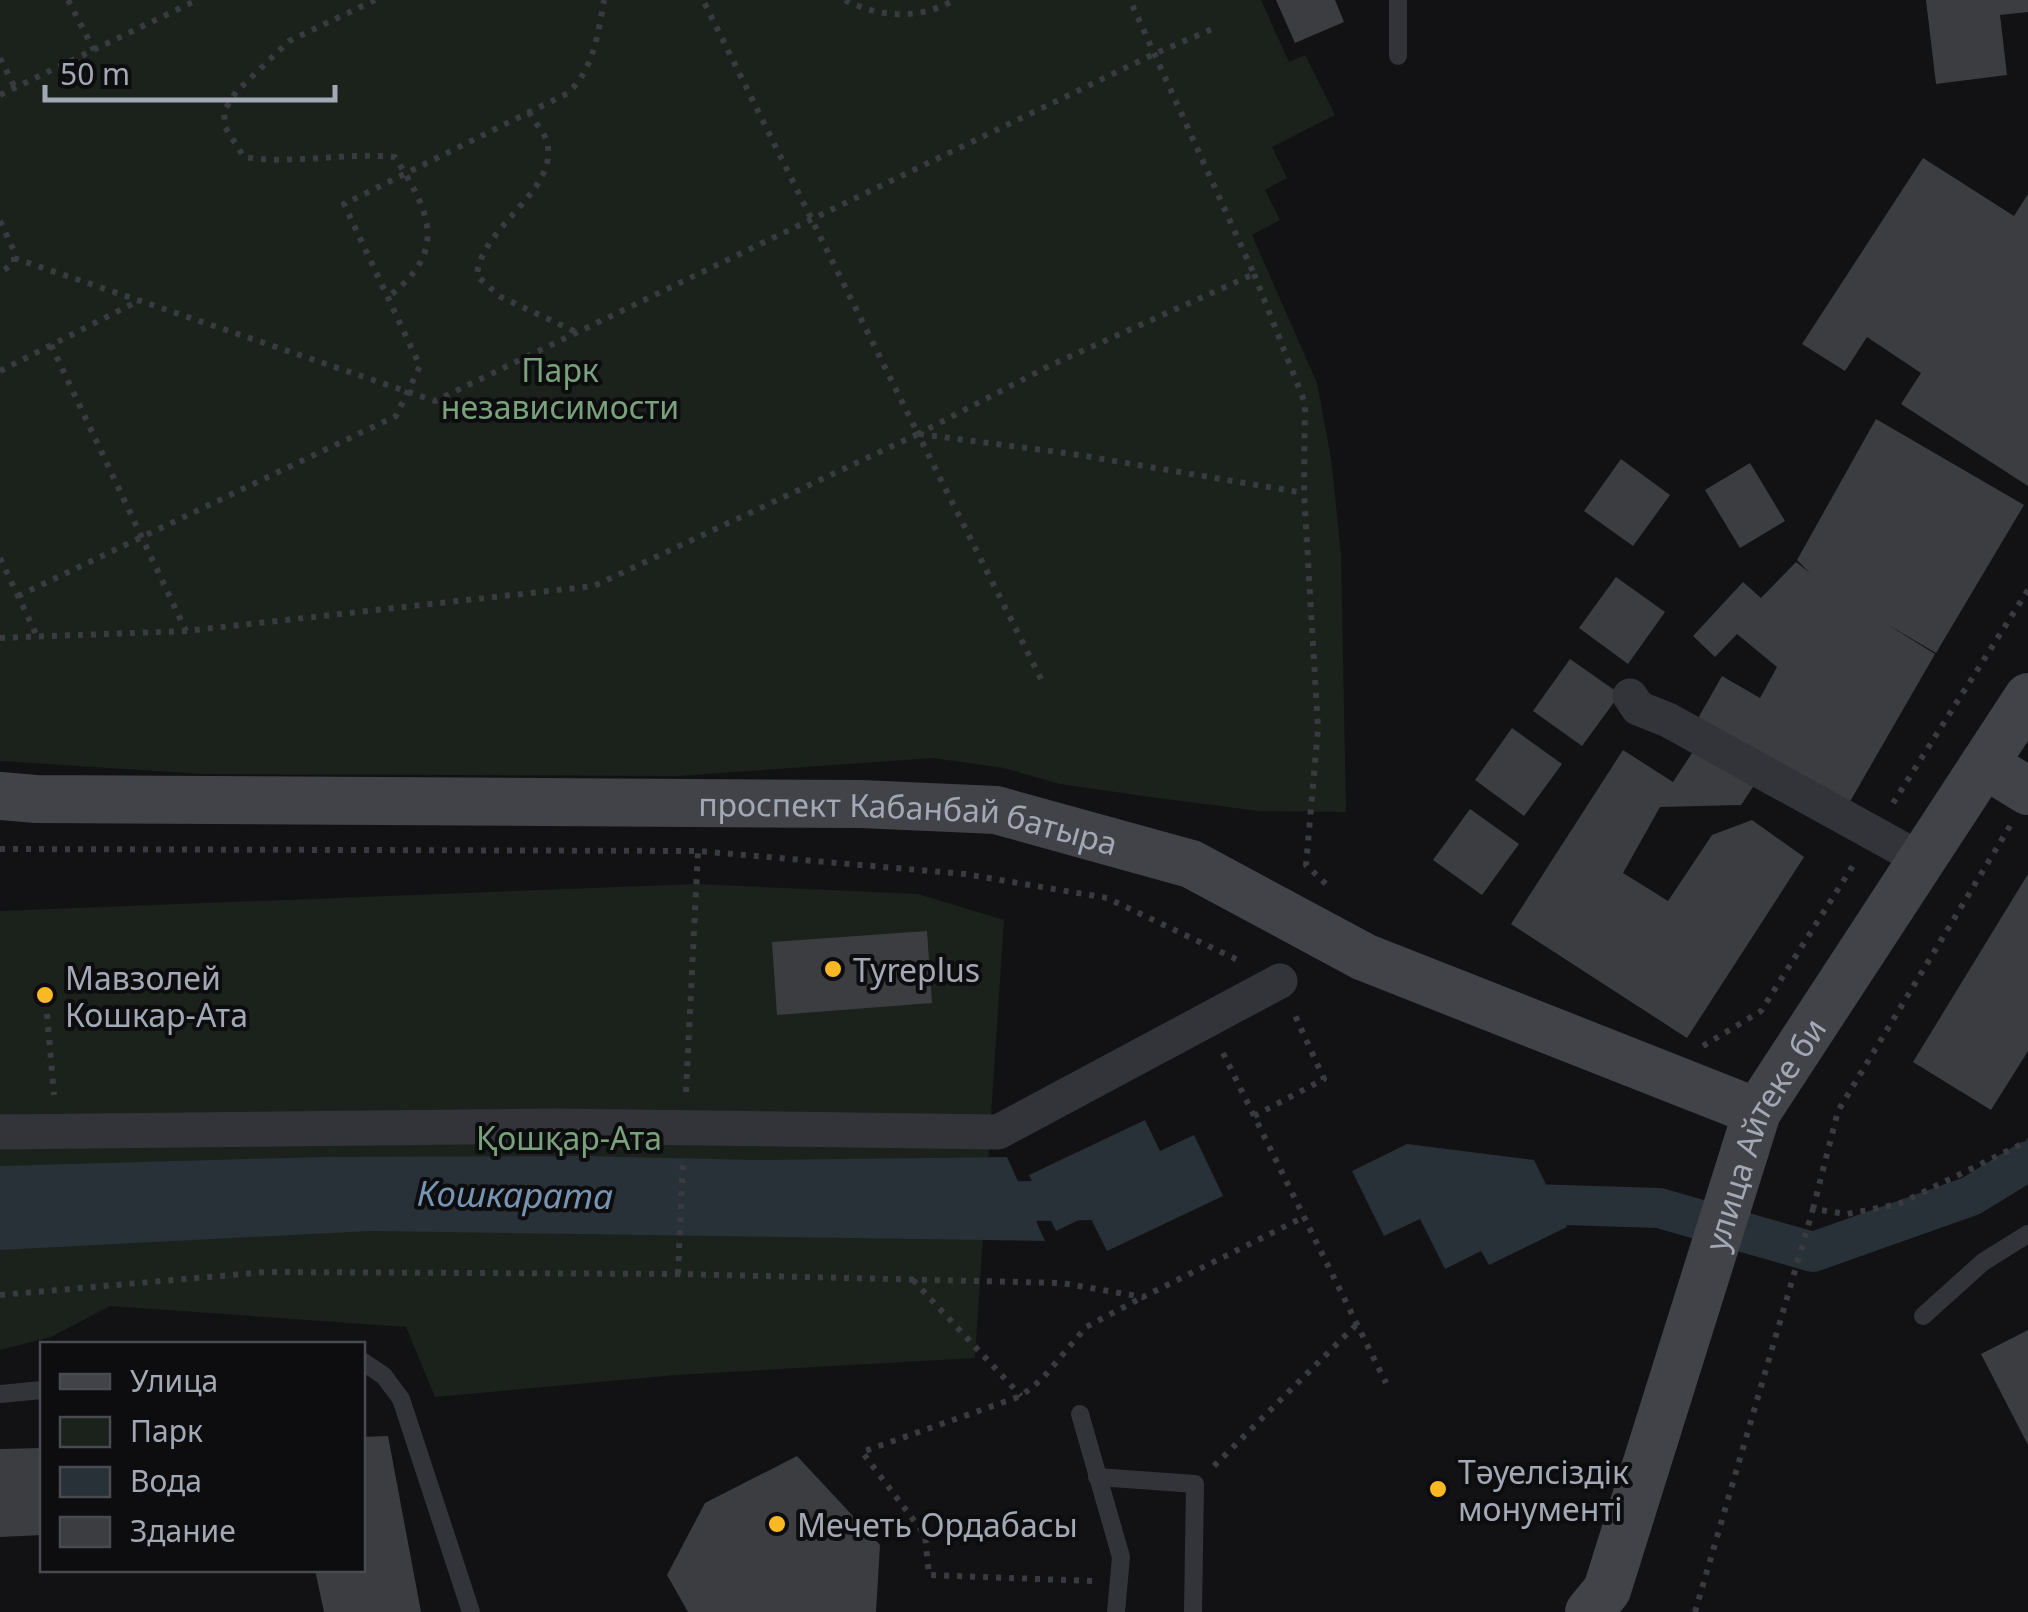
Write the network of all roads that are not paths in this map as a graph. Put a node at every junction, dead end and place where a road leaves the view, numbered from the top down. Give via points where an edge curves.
1 (1398, 0) edge
2 (1398, 56) dead end
3 (1630, 696) dead end
4 (2028, 697) edge
5 (1984, 764) junction
6 (0, 796) edge
7 (2021, 805) edge
8 (1922, 860) junction
9 (1280, 981) road end
10 (1752, 1129) junction
11 (0, 1132) edge
12 (2028, 1234) edge
13 (1923, 1316) dead end
14 (365, 1363) edge
15 (40, 1390) edge
16 (0, 1394) edge
17 (1080, 1414) dead end
18 (1096, 1477) junction
19 (1626, 1530) junction
20 (470, 1612) edge
21 (1116, 1612) edge
22 (1193, 1612) edge
23 (1589, 1612) edge
24 (1628, 1612) edge

1 - 2 lane
3 - 8 street via 1638,708
4 - 5 street, улица Айтеке би
5 - 7 street
5 - 8 street, улица Айтеке би
6 - 10 street, проспект Кабанбай батыра via 996,810 1191,864 1364,957
8 - 10 street, улица Айтеке би
9 - 11 street via 998,1132 684,1142
10 - 19 street, улица Айтеке би
12 - 13 lane via 1983,1262
14 - 20 lane via 401,1400
15 - 16 lane
17 - 18 lane
18 - 21 lane via 1121,1557
18 - 22 lane via 1195,1484
19 - 23 street, улица Айтеке би via 1608,1590
19 - 24 street

